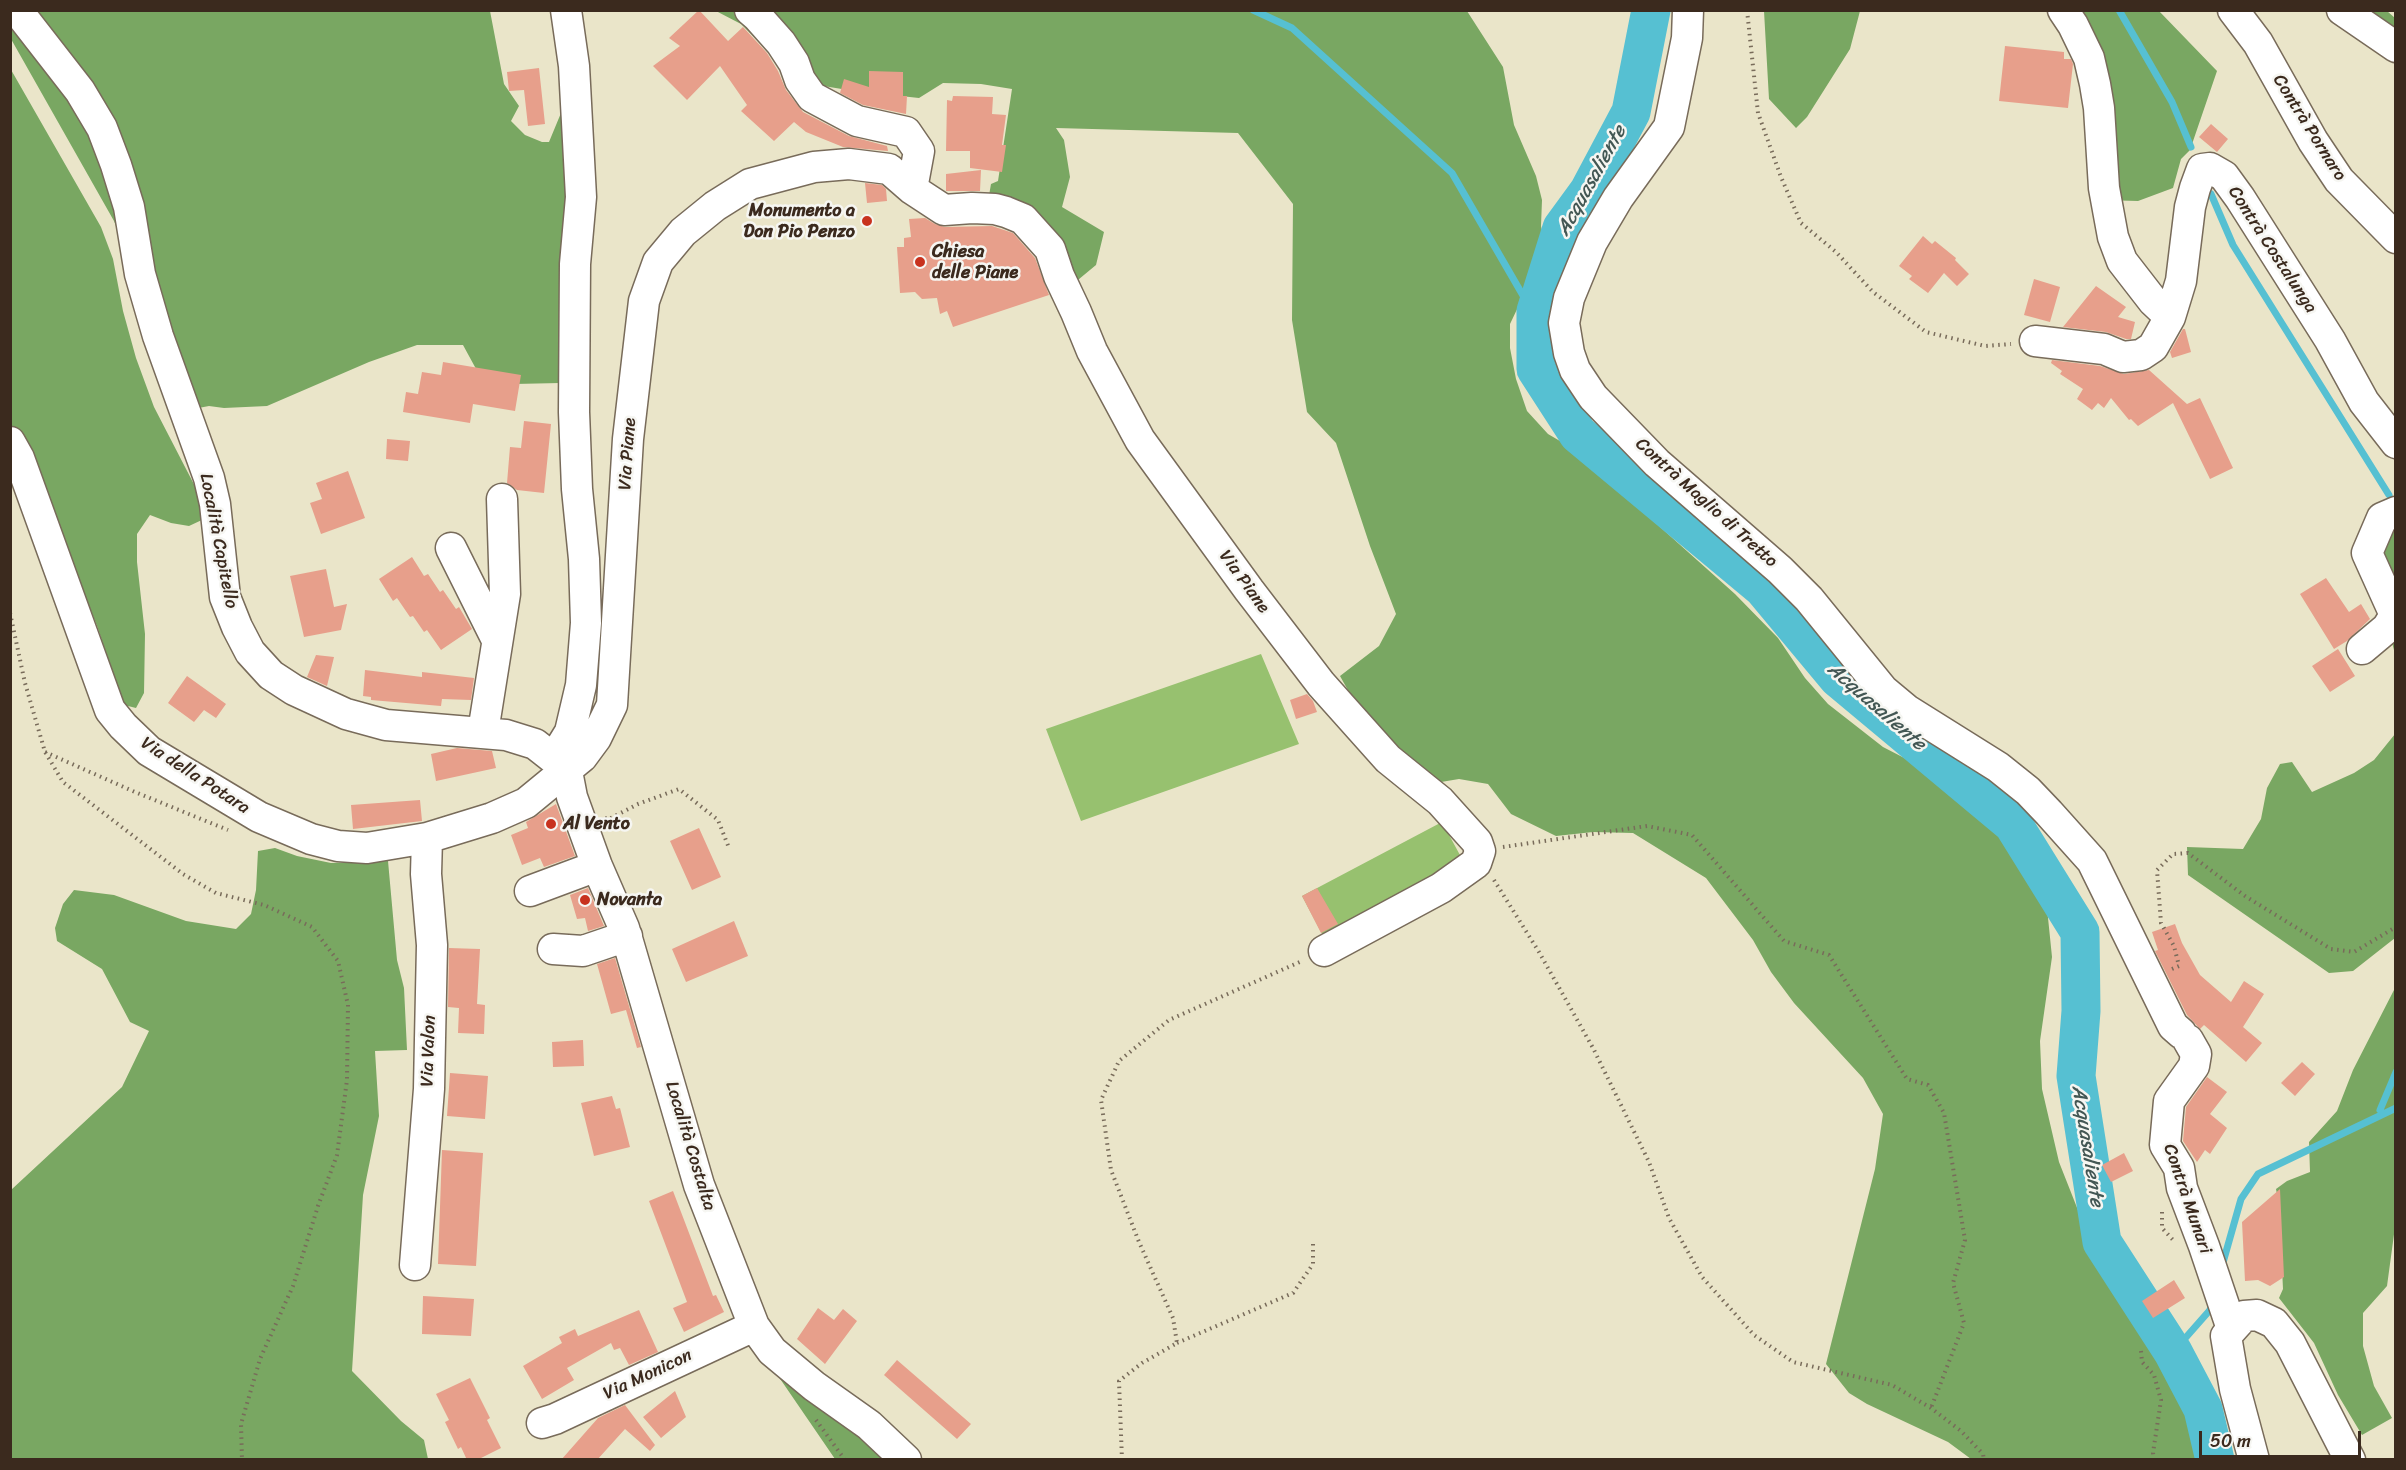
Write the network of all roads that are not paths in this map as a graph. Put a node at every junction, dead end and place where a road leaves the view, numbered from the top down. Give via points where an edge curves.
1 (17, 10) edge
2 (566, 10) edge
3 (750, 10) edge
4 (1688, 10) edge
5 (2062, 10) edge
6 (2233, 10) edge
7 (2342, 10) edge
8 (2396, 47) edge
9 (912, 189) junction
10 (2396, 238) edge
11 (2170, 316) junction
12 (2035, 341) road end
13 (10, 442) edge
14 (2396, 443) edge
15 (502, 499) dead end
16 (2396, 512) edge
17 (451, 548) dead end
18 (497, 640) junction
19 (2362, 650) dead end
20 (483, 732) junction
21 (561, 765) junction
22 (427, 838) junction
23 (597, 866) junction
24 (530, 891) dead end
25 (2114, 904) joint
26 (627, 936) junction
27 (553, 949) dead end
28 (1324, 951) road end
29 (415, 1265) dead end
30 (2228, 1317) junction
31 (754, 1326) junction
32 (542, 1423) dead end
33 (906, 1460) edge
34 (2254, 1460) edge
35 (2350, 1460) edge

1 - 20 street, Località Capitello via 80,91 102,128 116,165 158,336 209,478 225,597 250,652 271,675 294,690 346,714 386,725
2 - 21 street, Via Piane via 574,66 581,197 575,264 574,412 586,623 581,686
3 - 9 street via 781,43 812,97 857,121 906,132 919,151
4 - 25 street, Contrà Maglio di Tretto via 1688,38 1669,127 1592,242 1569,298 1564,323 1575,370 1593,397 1657,463 1809,599 1883,690 2028,791 2092,861
5 - 11 street via 2091,66 2099,108 2108,218 2122,261
6 - 10 street, Contrà Pornaro via 2258,43 2339,180
7 - 8 street
9 - 21 street, Via Piane via 889,169 849,164 814,167 750,184 683,232 658,262 644,301 635,367 612,705 582,757
9 - 28 street, Via Piane via 944,210 1006,212 1023,219 1043,240 1092,351 1140,440 1321,684 1388,759 1440,801 1477,842 1478,857 1441,888
11 - 12 street, Contrà Costalunga via 2156,343 2141,355 2123,357 2104,350
11 - 14 street, Contrà Costalunga via 2181,281 2192,198 2202,169 2210,168 2224,176 2240,198 2330,340 2364,402
13 - 22 street, Via della Potara via 110,710 129,733 149,751 259,817 311,839 367,848
15 - 18 street via 505,594
16 - 19 street via 2382,518 2367,553 2395,615 2387,628
17 - 18 street
18 - 20 street
20 - 21 street, Località Capitello via 535,744
21 - 22 street, Via Piane via 526,803 464,833
21 - 23 street, Località Costalta
22 - 29 street, Via Valon via 432,945 429,1089
23 - 24 street
23 - 26 street, Località Costalta
25 - 30 street, Contrà Munari via 2173,1026 2196,1054 2194,1066 2169,1101 2165,1145 2179,1168 2182,1188
26 - 27 street via 583,951
26 - 31 street, Località Costalta via 699,1185
30 - 34 street via 2227,1347
30 - 35 street via 2258,1315 2274,1323 2290,1343
31 - 32 street, Via Monicon
31 - 33 street, Località Costalta via 772,1351 869,1425

